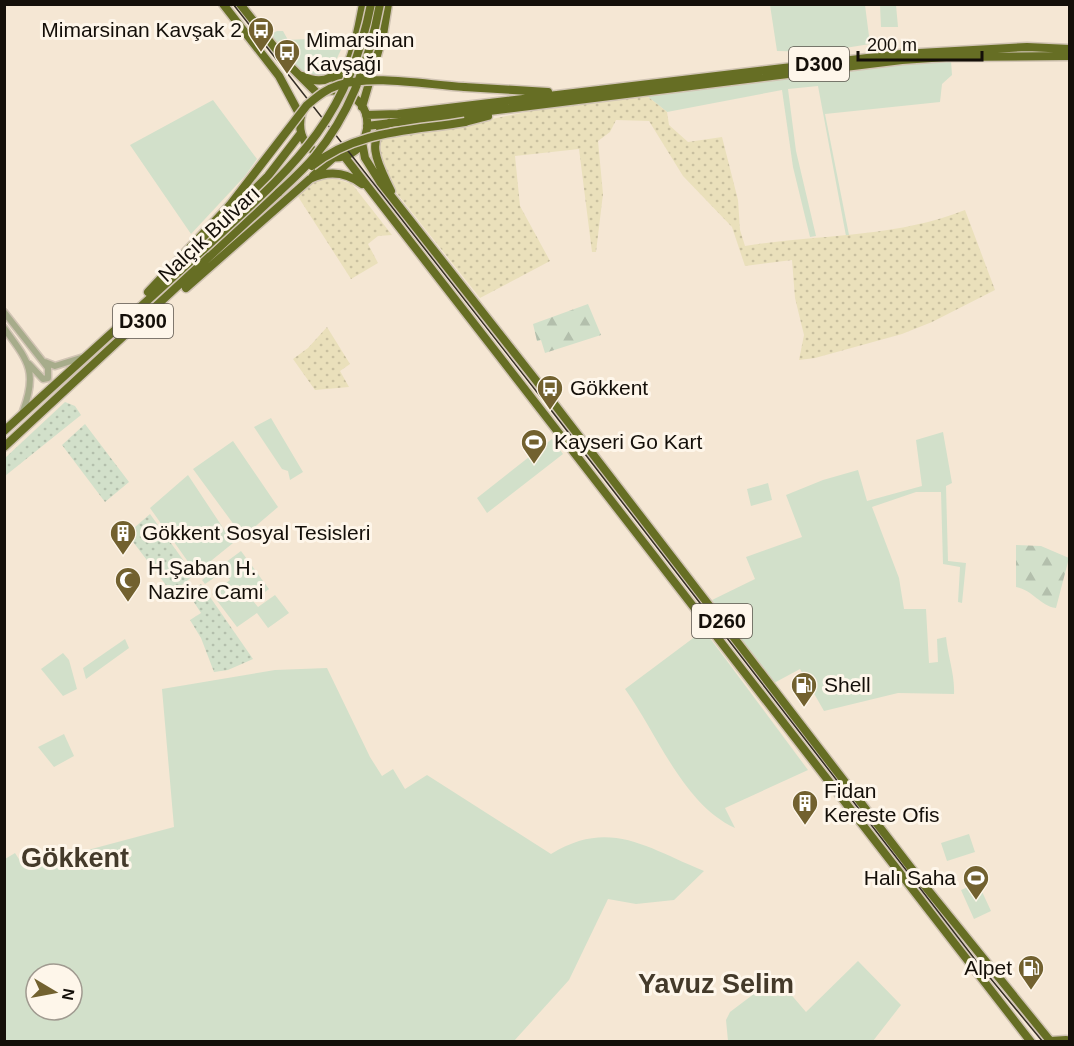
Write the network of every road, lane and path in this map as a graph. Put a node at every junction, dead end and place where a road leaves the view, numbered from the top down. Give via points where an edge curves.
1 (223, 4) edge
2 (240, 4) edge
3 (363, 4) edge
4 (370, 4) edge
5 (380, 4) edge
6 (388, 4) edge
7 (353, 47) junction
8 (1070, 49) edge
9 (1070, 56) edge
10 (294, 72) junction
11 (321, 93) junction
12 (569, 93) junction
13 (520, 107) junction
14 (364, 111) junction
15 (301, 117) junction
16 (389, 123) junction
17 (367, 126) junction
18 (301, 133) junction
19 (362, 142) junction
20 (344, 156) junction
21 (333, 158) junction
22 (308, 181) junction
23 (279, 192) junction
24 (395, 200) junction
25 (382, 205) junction
26 (151, 290) junction
27 (4, 312) edge
28 (152, 313) junction
29 (4, 328) edge
30 (84, 357) junction
31 (41, 361) junction
32 (29, 364) junction
33 (22, 415) junction
34 (4, 431) edge
35 (4, 447) edge
36 (1066, 1040) dead end
37 (1031, 1041) edge
38 (1050, 1041) edge

1 - 15 highway via 279,76
2 - 10 highway
3 - 7 highway
4 - 30 highway, Nalçık Bulvarı / D300, bridge via 352,75 318,135 284,175
5 - 23 highway, bridge via 353,94 315,156
6 - 14 highway
7 - 10 highway via 329,79 313,81
7 - 11 highway via 333,86
8 - 12 highway, D300 via 935,51
9 - 13 highway, D300 via 902,60
10 - 11 highway
11 - 14 highway via 346,93
11 - 15 highway via 307,103
12 - 14 highway, D300 via 398,114
12 - 26 highway, D300, bridge via 360,81 323,92 296,118 230,205
13 - 16 highway, D300
13 - 23 highway, D300, bridge via 465,122 377,135 345,144 323,156
14 - 17 highway
15 - 18 highway
16 - 17 highway, D300
16 - 24 highway via 379,132 374,147
17 - 19 highway
18 - 21 highway via 310,148
18 - 26 highway via 285,157 238,208
19 - 20 highway
19 - 24 highway via 367,162
20 - 21 highway
20 - 25 highway
21 - 22 highway
22 - 25 highway via 325,174 345,174 363,184
22 - 28 highway
23 - 28 highway, Nalçık Bulvarı / D300
24 - 38 highway, D260 via 928,890
25 - 37 highway, D260
26 - 30 highway via 104,332
27 - 31 street
28 - 35 highway, Nalçık Bulvarı / D300
29 - 32 street
30 - 31 street via 55,366
30 - 33 highway, Nalçık Bulvarı / D300
31 - 32 street via 48,368 48,378 43,379
32 - 33 street via 31,390
33 - 34 highway, Nalçık Bulvarı / D300
36 - 38 highway

